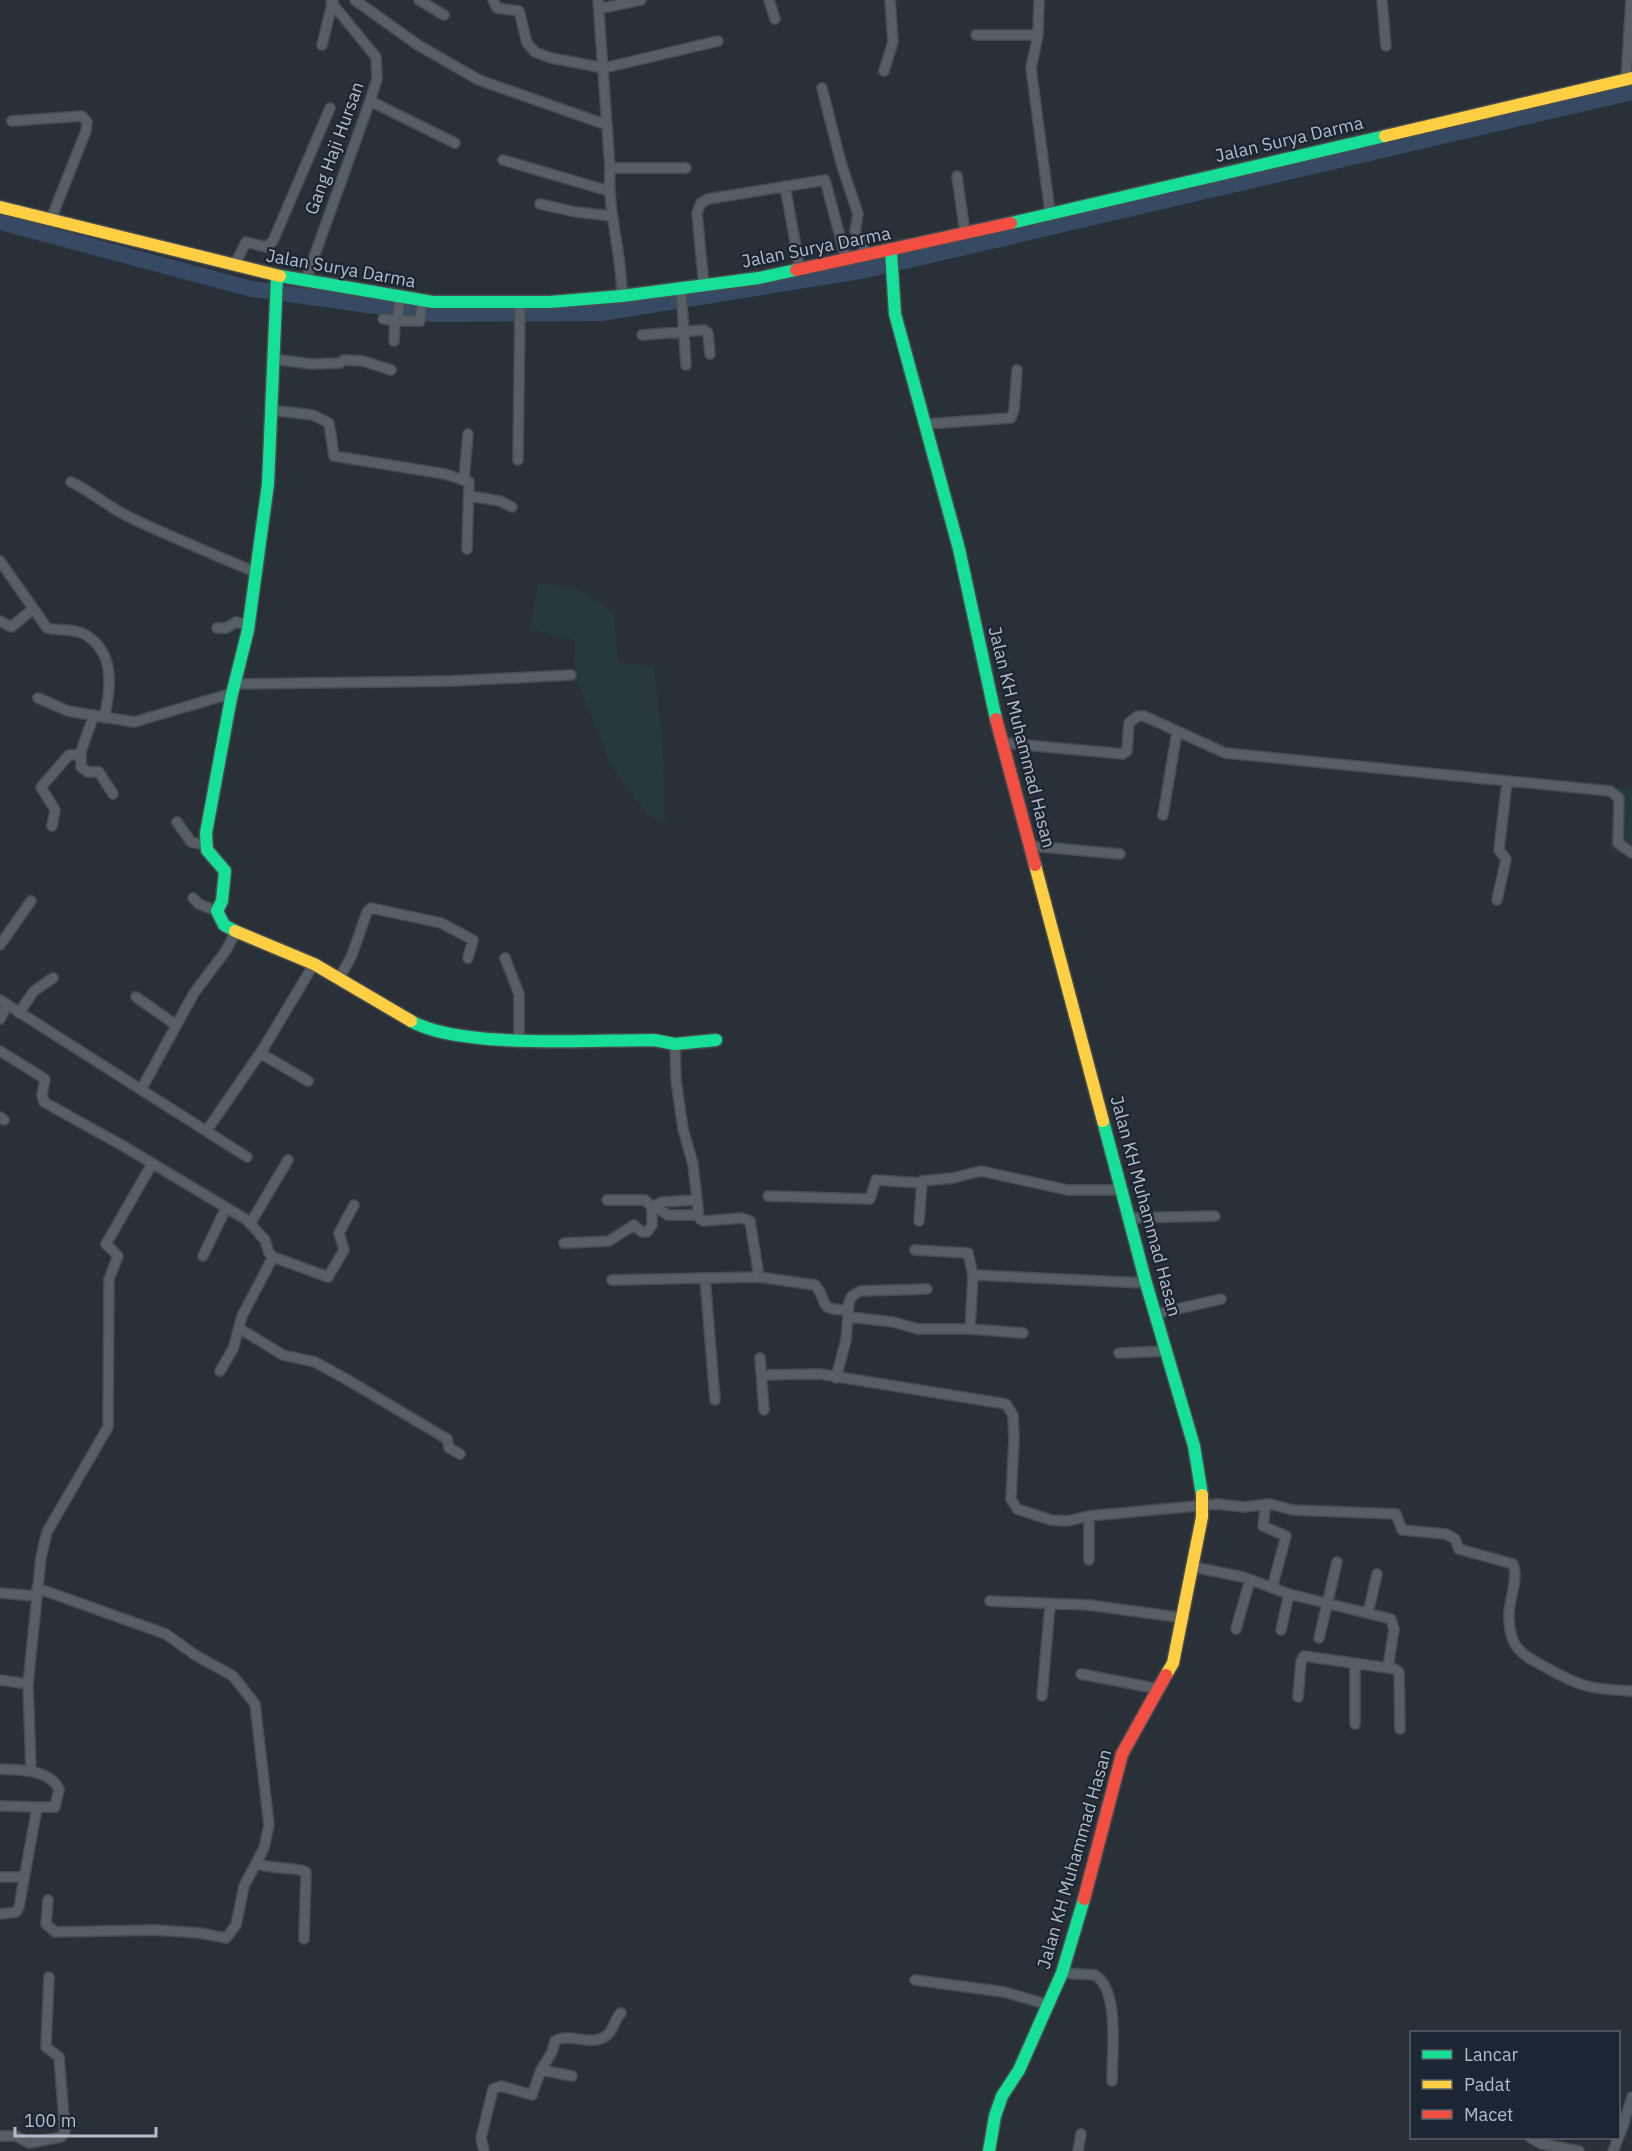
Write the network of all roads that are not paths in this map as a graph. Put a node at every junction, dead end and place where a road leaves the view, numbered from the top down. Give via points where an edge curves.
1 (355, 0) edge
2 (419, 0) edge
3 (493, 0) edge
4 (641, 0) edge
5 (769, 0) edge
6 (890, 0) edge
7 (1039, 0) edge
8 (1382, 0) edge
9 (1631, 0) edge
10 (332, 1) edge
11 (598, 4) edge
12 (444, 15) dead end
13 (775, 19) dead end
14 (976, 35) dead end
15 (1038, 35) junction
16 (718, 41) dead end
17 (322, 45) dead end
18 (1386, 46) dead end
19 (604, 68) junction
20 (884, 71) dead end
21 (1629, 78) edge
22 (822, 88) dead end
23 (370, 102) junction
24 (330, 108) dead end
25 (12, 121) dead end
26 (607, 126) junction
27 (455, 144) dead end
28 (503, 160) dead end
29 (610, 168) junction
30 (686, 168) dead end
31 (957, 176) dead end
32 (785, 186) junction
33 (609, 191) junction
34 (540, 204) dead end
35 (0, 207) edge
36 (1050, 212) junction
37 (612, 216) junction
38 (51, 219) junction
39 (964, 233) junction
40 (891, 254) junction
41 (868, 255) junction
42 (846, 259) junction
43 (234, 266) junction
44 (800, 269) junction
45 (276, 282) junction
46 (305, 282) junction
47 (704, 286) junction
48 (681, 294) junction
49 (622, 296) junction
50 (400, 301) junction
51 (422, 303) junction
52 (520, 307) junction
53 (383, 319) dead end
54 (397, 320) junction
55 (683, 332) junction
56 (642, 335) dead end
57 (394, 341) dead end
58 (710, 354) dead end
59 (273, 359) junction
60 (686, 365) dead end
61 (391, 370) dead end
62 (1017, 370) dead end
63 (270, 411) junction
64 (926, 424) junction
65 (468, 435) dead end
66 (518, 460) dead end
67 (464, 480) junction
68 (71, 482) dead end
69 (470, 496) junction
70 (512, 507) dead end
71 (467, 549) dead end
72 (0, 561) edge
73 (255, 572) junction
74 (33, 609) junction
75 (0, 621) edge
76 (249, 625) junction
77 (218, 628) dead end
78 (571, 675) dead end
79 (235, 689) junction
80 (38, 698) dead end
81 (99, 717) junction
82 (1177, 732) junction
83 (1004, 743) junction
84 (81, 755) junction
85 (1507, 782) junction
86 (113, 794) dead end
87 (1163, 814) dead end
88 (177, 822) dead end
89 (52, 826) dead end
90 (205, 845) junction
91 (1031, 846) junction
92 (1632, 853) edge
93 (1120, 854) dead end
94 (193, 898) dead end
95 (1497, 900) dead end
96 (31, 901) dead end
97 (217, 911) junction
98 (236, 932) junction
99 (0, 945) edge
100 (468, 958) dead end
101 (505, 958) dead end
102 (314, 964) junction
103 (53, 978) dead end
104 (339, 979) junction
105 (136, 997) dead end
106 (4, 1003) edge
107 (19, 1013) junction
108 (0, 1019) edge
109 (176, 1025) junction
110 (519, 1039) junction
111 (716, 1040) dead end
112 (675, 1044) junction
113 (0, 1052) edge
114 (260, 1053) junction
115 (308, 1081) dead end
116 (142, 1089) junction
117 (207, 1130) junction
118 (247, 1157) dead end
119 (288, 1160) dead end
120 (152, 1164) junction
121 (921, 1183) junction
122 (1121, 1190) junction
123 (768, 1196) dead end
124 (607, 1200) dead end
125 (695, 1200) junction
126 (354, 1205) dead end
127 (654, 1206) junction
128 (226, 1208) junction
129 (698, 1215) junction
130 (1215, 1216) dead end
131 (1130, 1218) junction
132 (919, 1221) dead end
133 (250, 1224) junction
134 (564, 1243) dead end
135 (915, 1250) dead end
136 (203, 1256) dead end
137 (273, 1257) junction
138 (973, 1275) junction
139 (759, 1277) junction
140 (705, 1278) junction
141 (612, 1280) dead end
142 (1146, 1283) junction
143 (927, 1289) dead end
144 (1221, 1299) dead end
145 (849, 1313) junction
146 (1156, 1314) junction
147 (239, 1328) junction
148 (970, 1329) junction
149 (1023, 1333) dead end
150 (1167, 1351) junction
151 (1119, 1353) dead end
152 (760, 1358) dead end
153 (220, 1371) dead end
154 (762, 1374) junction
155 (836, 1378) junction
156 (714, 1400) dead end
157 (764, 1410) dead end
158 (460, 1454) dead end
159 (1266, 1504) junction
160 (1203, 1506) junction
161 (1089, 1516) junction
162 (1089, 1560) dead end
163 (1337, 1562) dead end
164 (1193, 1567) junction
165 (1377, 1574) dead end
166 (1250, 1580) junction
167 (1272, 1588) junction
168 (36, 1592) junction
169 (0, 1593) edge
170 (1289, 1593) junction
171 (990, 1601) dead end
172 (1326, 1602) junction
173 (1050, 1605) junction
174 (1368, 1613) junction
175 (1184, 1618) junction
176 (1236, 1629) dead end
177 (1281, 1630) dead end
178 (1319, 1638) dead end
179 (1355, 1665) junction
180 (1388, 1667) junction
181 (1081, 1674) dead end
182 (0, 1680) edge
183 (28, 1684) junction
184 (1159, 1689) junction
185 (1632, 1691) edge
186 (1042, 1696) dead end
187 (1298, 1697) dead end
188 (1355, 1724) dead end
189 (1400, 1729) dead end
190 (0, 1769) edge
191 (31, 1770) junction
192 (0, 1806) edge
193 (38, 1807) junction
194 (257, 1864) junction
195 (0, 1877) edge
196 (24, 1877) junction
197 (48, 1900) dead end
198 (0, 1914) edge
199 (304, 1939) dead end
200 (1062, 1973) junction
201 (50, 1977) dead end
202 (915, 1980) dead end
203 (1046, 2004) junction
204 (621, 2013) dead end
205 (541, 2070) junction
206 (572, 2076) dead end
207 (1112, 2081) dead end
208 (1632, 2097) edge
209 (1622, 2118) edge
210 (1081, 2134) dead end
211 (0, 2136) edge
212 (1533, 2139) edge
213 (28, 2147) edge
214 (484, 2151) edge
215 (989, 2151) edge
216 (1078, 2151) edge
217 (1579, 2151) edge

1 - 26 street via 418,45 479,80
2 - 12 street
3 - 19 street via 497,9 521,13 524,37 535,52
4 - 11 street
5 - 13 street
6 - 20 street via 893,42
7 - 15 street
8 - 18 street
9 - 21 street
10 - 17 street
10 - 23 street, Gang Haji Hursan via 376,57 377,79
11 - 19 street
14 - 15 street
15 - 36 street via 1031,68
16 - 19 street
19 - 26 street
21 - 36 street, Jalan Surya Darma
22 - 41 street via 858,214 855,231
23 - 27 street
23 - 46 street, Gang Haji Hursan
24 - 43 street via 273,241 263,247 246,242
25 - 38 street via 81,116 87,122
26 - 29 street
28 - 33 street
29 - 30 street
29 - 33 street
31 - 39 street
32 - 42 street via 820,180 827,183
32 - 44 street
32 - 47 street via 700,203 697,213
33 - 37 street
34 - 37 street
35 - 38 street, Jalan Surya Darma
36 - 39 street, Jalan Surya Darma
37 - 49 street
38 - 43 street, Jalan Surya Darma
39 - 40 street, Jalan Surya Darma
40 - 41 street, Jalan Surya Darma
40 - 64 street, Jalan KH Muhammad Hasan via 895,315
41 - 42 street, Jalan Surya Darma
42 - 44 street, Jalan Surya Darma
43 - 45 street, Jalan Surya Darma
44 - 47 street, Jalan Surya Darma
45 - 46 street, Jalan Surya Darma
45 - 59 street
46 - 50 street, Jalan Surya Darma
47 - 48 street, Jalan Surya Darma
48 - 49 street, Jalan Surya Darma
48 - 55 street
49 - 52 street, Jalan Surya Darma
50 - 51 street, Jalan Surya Darma
50 - 54 street
51 - 52 street, Jalan Surya Darma
51 - 54 street via 421,318 417,321
52 - 66 street
53 - 54 street
54 - 57 street
55 - 56 street
55 - 58 street via 706,331
55 - 60 street
59 - 61 street via 312,364 352,360
59 - 63 street
62 - 64 street via 1011,418
63 - 67 street via 312,415 329,423 334,456
63 - 73 street via 268,484
64 - 83 street, Jalan KH Muhammad Hasan
65 - 67 street
67 - 69 street via 469,482
68 - 73 street via 93,492 129,518
69 - 70 street
69 - 71 street
72 - 74 street
73 - 76 street
74 - 75 street via 10,627
74 - 81 street via 47,628 82,633 99,648 111,676
76 - 77 street via 236,621
76 - 79 street
78 - 79 street
79 - 81 street via 134,722
79 - 90 street
80 - 81 street via 68,711
81 - 84 street
82 - 83 street via 1138,716 1128,723 1127,751 1123,754
82 - 85 street via 1225,753
82 - 87 street
83 - 91 street, Jalan KH Muhammad Hasan
84 - 86 street via 83,771 99,772
84 - 89 street via 69,755 41,787 56,810
85 - 92 street via 1612,792 1619,798 1618,843
85 - 95 street via 1499,850 1506,859
88 - 90 street via 191,842
90 - 97 street via 220,862 225,875
91 - 93 street
91 - 122 street, Jalan KH Muhammad Hasan
94 - 97 street
96 - 99 street
97 - 98 street via 224,925
98 - 102 street
98 - 109 street
100 - 104 street via 473,944 467,934 452,931 441,923 371,908
101 - 110 street via 519,994
102 - 104 street
102 - 114 street
103 - 107 street via 34,991
104 - 110 street via 426,1030
105 - 109 street
106 - 107 street
106 - 108 street
107 - 116 street
109 - 116 street
110 - 112 street via 654,1040
111 - 112 street
112 - 125 street via 676,1080 683,1130 693,1164
113 - 120 street via 45,1079 44,1102
114 - 115 street
114 - 117 street
116 - 117 street
117 - 118 street
119 - 133 street
120 - 128 street
120 - 168 street via 106,1244 118,1256 109,1279 108,1427 47,1532
121 - 122 street via 981,1171 1059,1189
121 - 123 street via 876,1180 870,1198
121 - 132 street
122 - 131 street, Jalan KH Muhammad Hasan
124 - 127 street via 645,1200
125 - 127 street
125 - 129 street
126 - 137 street via 339,1233 344,1250 328,1277
127 - 129 street via 668,1215
127 - 134 street via 652,1226 647,1232 633,1226 609,1241
128 - 133 street
128 - 136 street
129 - 139 street via 703,1221 750,1221
130 - 131 street
131 - 142 street, Jalan KH Muhammad Hasan
133 - 137 street via 265,1240
135 - 138 street via 968,1253
137 - 147 street
138 - 142 street
138 - 148 street
139 - 140 street
139 - 145 street via 815,1285 824,1305
140 - 141 street
140 - 156 street
142 - 146 street, Jalan KH Muhammad Hasan
143 - 145 street via 860,1291 852,1296
144 - 146 street
145 - 148 street via 918,1329
145 - 155 street
146 - 150 street, Jalan KH Muhammad Hasan
147 - 153 street via 233,1350
147 - 158 street via 284,1355 315,1362 356,1384 447,1439 449,1448
148 - 149 street
150 - 151 street
150 - 160 street, Jalan KH Muhammad Hasan via 1194,1446
152 - 154 street
154 - 155 street
154 - 157 street
155 - 161 street via 1006,1404 1012,1415 1013,1505 1061,1522
159 - 160 street
159 - 167 street via 1263,1526 1286,1536
159 - 185 street via 1293,1510 1393,1513 1398,1515 1402,1530 1446,1534 1455,1539 1459,1549 1510,1562 1515,1570 1509,1624 1516,1649 1581,1686
160 - 161 street
160 - 164 street, Jalan KH Muhammad Hasan
161 - 162 street
163 - 172 street
164 - 166 street
164 - 175 street, Jalan KH Muhammad Hasan
165 - 174 street
166 - 167 street
166 - 176 street
167 - 170 street
168 - 169 street
168 - 183 street
168 - 194 street via 166,1634 237,1679 257,1710 265,1773 269,1825
170 - 172 street
170 - 177 street
171 - 173 street
172 - 174 street
172 - 178 street
173 - 175 street via 1089,1605
173 - 186 street
174 - 180 street via 1393,1622
175 - 184 street, Jalan KH Muhammad Hasan via 1173,1663
179 - 180 street
179 - 187 street via 1304,1656
179 - 188 street
180 - 189 street via 1399,1672
181 - 184 street
182 - 183 street
183 - 191 street
184 - 200 street, Jalan KH Muhammad Hasan via 1122,1754 1096,1861
190 - 191 street
191 - 193 street via 59,1789 55,1807
192 - 193 street
193 - 196 street
194 - 197 street via 244,1886 236,1925 226,1938 155,1930 55,1932 46,1924
194 - 199 street via 306,1872
195 - 196 street
196 - 198 street via 16,1912
200 - 203 street, Jalan KH Muhammad Hasan
200 - 207 street via 1095,1976 1105,1986 1112,2015
201 - 213 street via 46,2047 59,2057 65,2131 61,2137
202 - 203 street via 1004,1992
203 - 215 street, Jalan KH Muhammad Hasan via 1019,2070 1002,2096
204 - 205 street via 609,2035 599,2040 557,2039
205 - 206 street
205 - 214 street via 532,2095 501,2086 493,2089 481,2138
208 - 209 street
210 - 216 street
211 - 213 street via 16,2136
212 - 217 street

